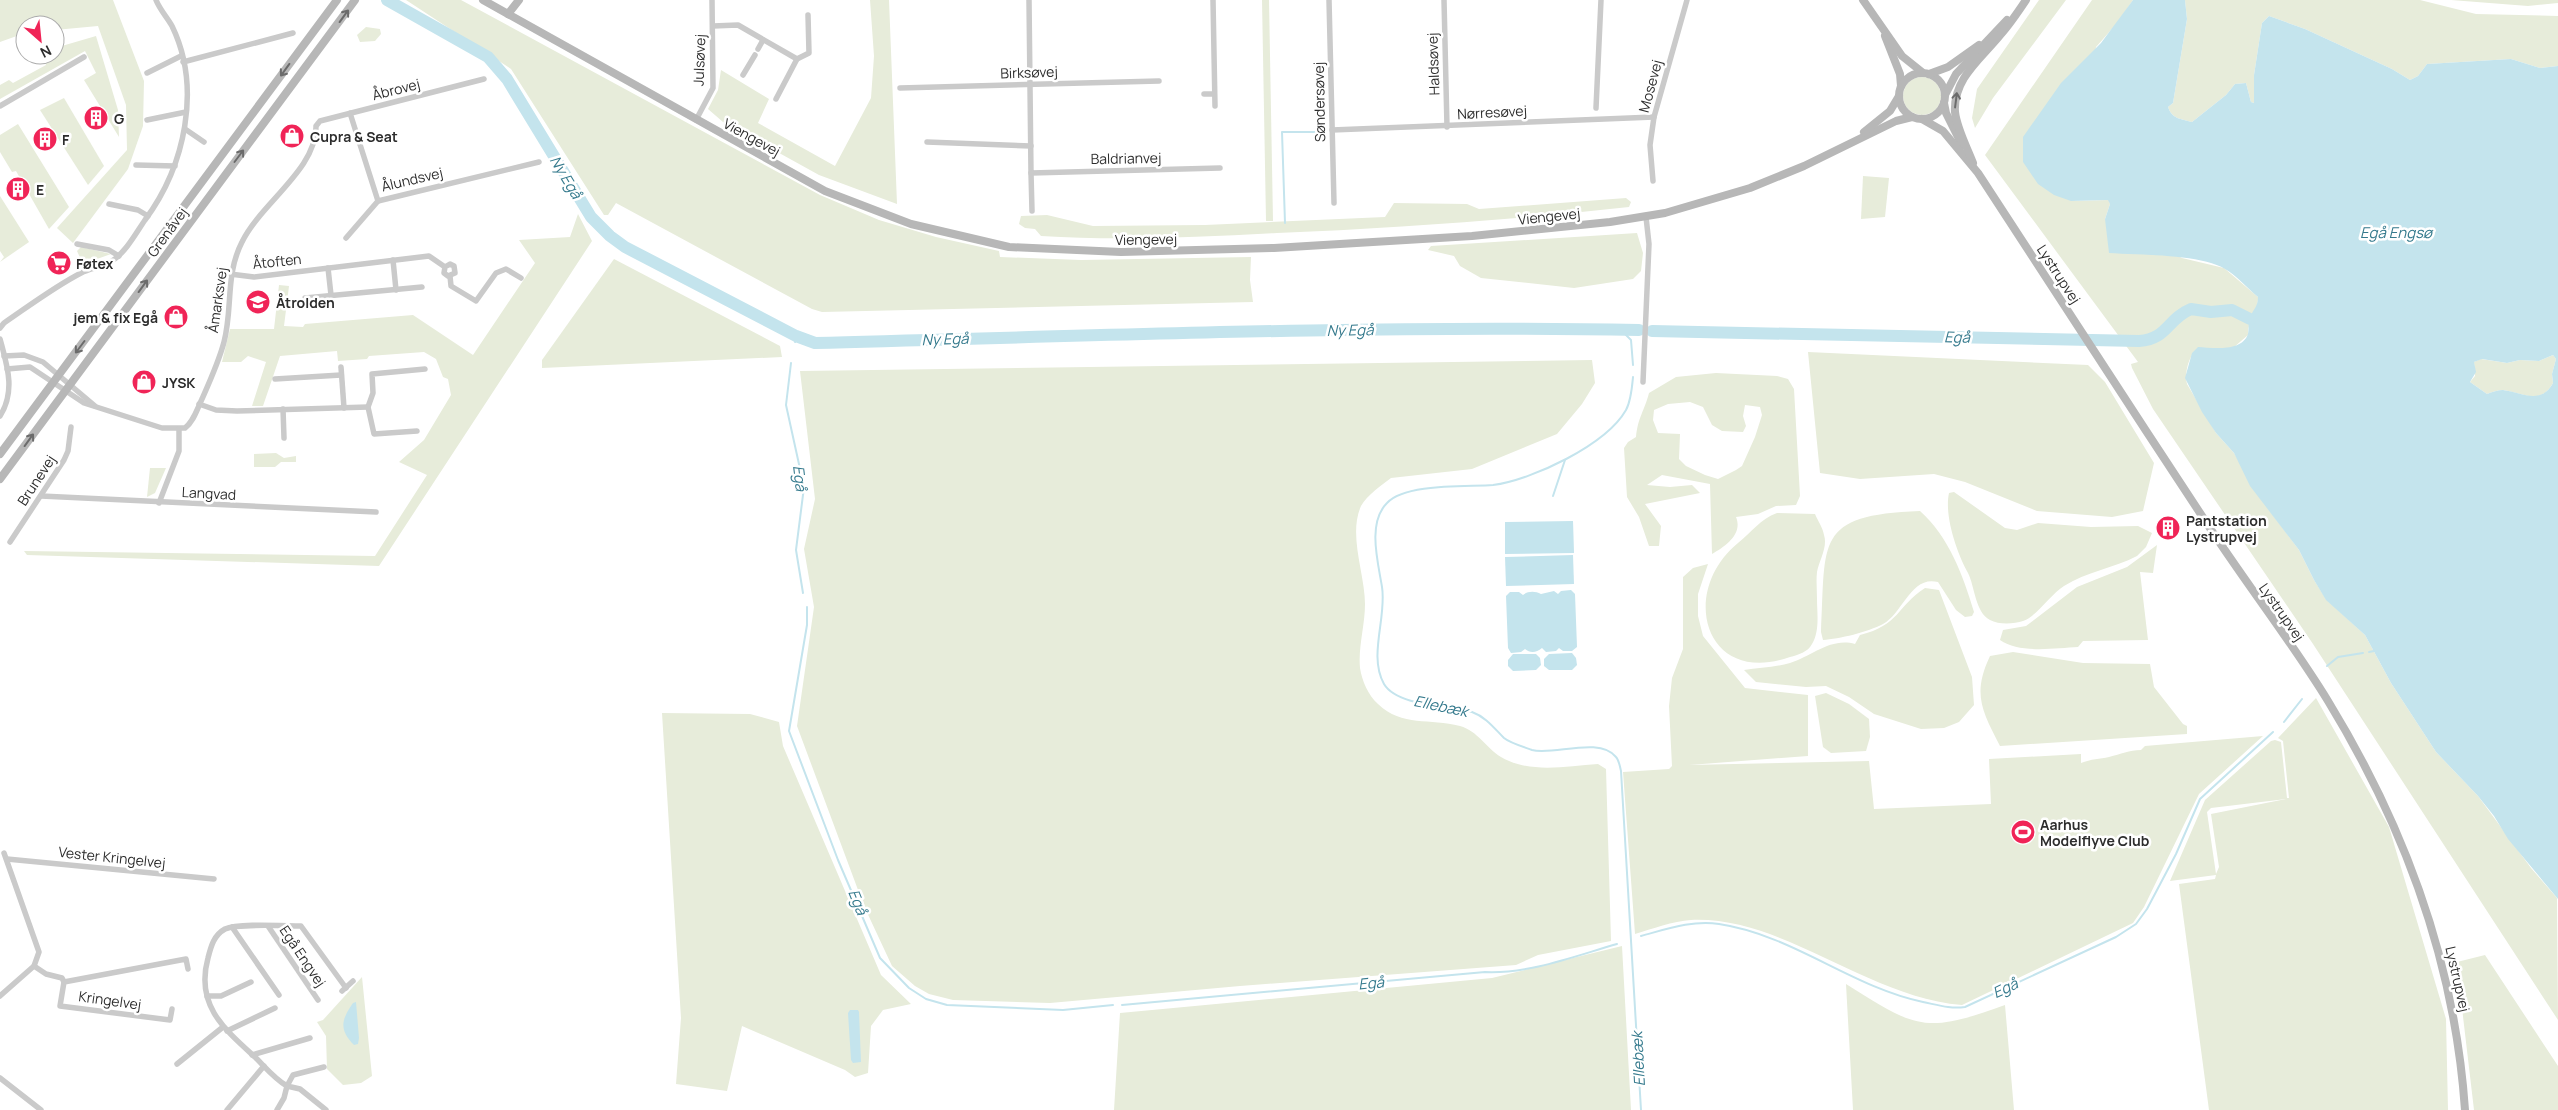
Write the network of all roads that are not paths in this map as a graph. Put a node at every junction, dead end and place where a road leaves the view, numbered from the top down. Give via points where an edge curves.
1 (156, 0) edge
2 (337, 0) edge
3 (355, 0) edge
4 (483, 0) edge
5 (518, 0) edge
6 (712, 0) edge
7 (1029, 0) edge
8 (1213, 0) edge
9 (1329, 0) edge
10 (1444, 0) edge
11 (1601, 0) edge
12 (1687, 0) edge
13 (1863, 0) edge
14 (2026, 0) edge
15 (508, 14) junction
16 (808, 15) dead end
17 (713, 26) junction
18 (1998, 30) junction
19 (1884, 32) junction
20 (293, 33) dead end
21 (763, 40) junction
22 (84, 56) dead end
23 (182, 59) junction
24 (797, 59) junction
25 (147, 73) dead end
26 (1926, 73) junction
27 (744, 75) dead end
28 (484, 79) dead end
29 (1159, 81) dead end
30 (1031, 84) junction
31 (1901, 86) junction
32 (900, 88) dead end
33 (1204, 94) dead end
34 (1214, 94) junction
35 (1899, 96) junction
36 (776, 99) dead end
37 (1945, 99) junction
38 (0, 106) edge
39 (1214, 106) dead end
40 (1596, 108) dead end
41 (186, 112) junction
42 (350, 113) junction
43 (1654, 117) junction
44 (1912, 117) junction
45 (1922, 119) junction
46 (147, 120) dead end
47 (696, 120) junction
48 (316, 126) joint
49 (1447, 126) junction
50 (184, 129) junction
51 (1332, 130) junction
52 (1853, 141) junction
53 (204, 142) dead end
54 (927, 142) dead end
55 (1031, 146) junction
56 (539, 162) dead end
57 (1973, 163) junction
58 (136, 164) dead end
59 (175, 166) junction
60 (1220, 168) dead end
61 (1032, 173) junction
62 (1978, 173) junction
63 (1653, 180) dead end
64 (378, 201) junction
65 (1334, 203) dead end
66 (108, 204) dead end
67 (1032, 211) dead end
68 (148, 216) junction
69 (1646, 217) junction
70 (346, 238) dead end
71 (77, 244) dead end
72 (119, 256) junction
73 (393, 260) junction
74 (445, 267) junction
75 (328, 268) junction
76 (230, 274) junction
77 (450, 276) junction
78 (521, 278) dead end
79 (422, 287) dead end
80 (396, 290) junction
81 (331, 295) junction
82 (305, 298) dead end
83 (0, 328) edge
84 (0, 338) edge
85 (4, 356) junction
86 (341, 366) dead end
87 (7, 370) junction
88 (425, 370) dead end
89 (59, 375) junction
90 (341, 375) junction
91 (275, 379) dead end
92 (54, 382) junction
93 (1643, 382) dead end
94 (70, 384) junction
95 (65, 391) junction
96 (200, 404) junction
97 (95, 406) junction
98 (368, 407) junction
99 (344, 408) junction
100 (283, 409) junction
101 (0, 416) edge
102 (71, 427) dead end
103 (179, 430) junction
104 (417, 432) dead end
105 (284, 438) dead end
106 (0, 454) edge
107 (0, 480) edge
108 (40, 496) junction
109 (158, 503) junction
110 (376, 512) dead end
111 (10, 542) dead end
112 (214, 879) dead end
113 (268, 926) junction
114 (232, 927) junction
115 (34, 966) junction
116 (188, 969) dead end
117 (64, 982) junction
118 (251, 982) dead end
119 (353, 982) dead end
120 (279, 995) dead end
121 (0, 996) edge
122 (207, 996) junction
123 (318, 1000) dead end
124 (275, 1008) dead end
125 (172, 1009) dead end
126 (225, 1029) junction
127 (310, 1038) dead end
128 (252, 1055) junction
129 (177, 1064) dead end
130 (264, 1066) junction
131 (324, 1066) dead end
132 (0, 1078) edge
133 (287, 1086) junction
134 (41, 1110) edge
135 (227, 1110) edge
136 (277, 1110) edge
137 (326, 1110) edge
138 (2465, 1110) edge

1 - 23 street via 172,26
2 -> 89 street, Grenåvej
94 -> 3 street, Grenåvej
4 - 15 street, Viengevej
5 - 15 street
6 - 17 street, Julsøvej
7 - 30 street
8 - 34 street
9 - 51 street, Søndersøvej
10 - 49 street, Haldsøvej
11 - 40 street
12 - 43 street, Mosevej
13 - 19 street
14 - 18 street
57 -> 14 street via 1956,118 1957,92 1965,76 2002,34
15 - 47 street, Viengevej
16 - 24 street via 809,53
17 - 21 street, Julsøvej via 738,25
17 - 47 street, Julsøvej via 713,88
18 - 26 street via 1958,60 1937,72
18 - 37 street via 1956,74
19 - 26 street via 1908,62
19 - 31 street via 1898,68
20 - 23 street
21 - 24 street, Julsøvej
21 - 27 street
22 - 38 street
23 - 25 street
23 - 41 street
24 - 36 street
26 - 31 street via 1909,76
26 - 37 street via 1941,82
28 - 42 street, Åbrovej
29 - 30 street, Birksøvej
30 - 32 street, Birksøvej
30 - 55 street
31 - 35 street
33 - 34 street
34 - 39 street
35 - 44 street via 1902,107
35 - 52 street, Viengevej via 1890,111
37 - 45 street via 1934,115
37 - 57 street, Lystrupvej via 1944,109
41 - 46 street
41 - 50 street
42 - 48 street, Åbrovej via 320,121
42 - 64 street, Ålundsvej
43 - 49 street, Nørresøvej
43 - 63 street, Mosevej via 1650,145
44 - 45 street
44 - 52 street, Viengevej
45 - 62 street, Lystrupvej via 1945,133
47 - 69 street, Viengevej via 825,191 864,208 911,224 1009,247 1121,252 1274,248 1472,236
48 - 76 street, Åmarksvej via 316,138 309,156 242,241
49 - 51 street, Nørresøvej
50 - 53 street
50 - 59 street
51 - 65 street, Søndersøvej
52 - 69 street, Viengevej via 1750,188
54 - 55 street
55 - 61 street
56 - 64 street, Ålundsvej
57 - 62 street, Lystrupvej
58 - 59 street
59 - 68 street
60 - 61 street, Baldrianvej
61 - 67 street
62 - 138 street, Lystrupvej via 2225,550 2328,700 2387,808 2417,880 2442,960 2454,1018
64 - 70 street
66 - 68 street via 138,210
68 - 72 street
69 - 93 street via 1650,244
71 - 72 street via 109,250
72 - 83 street via 76,276
73 - 74 street, Åtoften via 429,256
73 - 75 street, Åtoften
73 - 80 street
74 - 77 street via 444,272
74 - 77 street via 450,264 455,268 455,274
75 - 76 street, Åtoften via 254,277
75 - 81 street
76 - 96 street, Åmarksvej via 224,342
77 - 78 street via 451,286 476,301 496,273 506,269
79 - 80 street
80 - 81 street
81 - 82 street
84 - 85 street
85 - 87 street
85 - 89 street via 34,358
86 - 90 street
87 - 92 street via 30,367
87 - 101 street via 9,395
88 - 98 street via 372,374 373,394
89 - 92 street, Grenåvej
89 - 94 street
90 - 91 street
90 - 99 street
92 - 95 street
92 - 106 street, Grenåvej
94 - 95 street, Grenåvej
94 - 97 street
95 - 97 street
107 -> 95 street, Grenåvej
96 - 100 street via 226,411
96 - 103 street, Åmarksvej via 190,424
97 - 103 street
98 - 99 street
98 - 104 street via 374,434
99 - 100 street
100 - 105 street
102 - 108 street, Brunevej via 68,451
103 - 109 street via 179,451
108 - 109 street, Langvad
108 - 111 street, Brunevej
109 - 110 street, Langvad
112 - 115 street, Vester Kringelvej via 6,856 38,947 39,957
113 - 114 street, Egå Engvej
113 - 119 street, Egå Engvej via 301,926 344,990
113 - 123 street, Egå Engvej
114 - 120 street
114 - 122 street via 220,932 210,948
115 - 117 street, Kringelvej via 46,974 62,978
115 - 121 street
116 - 117 street, Kringelvej via 186,959
117 - 125 street, Kringelvej via 60,1006 170,1020
118 - 122 street via 221,996
122 - 126 street via 211,1011
124 - 126 street
126 - 128 street
126 - 129 street
127 - 128 street
128 - 130 street
130 - 133 street
130 - 135 street
131 - 133 street via 293,1075
132 - 134 street
133 - 136 street
133 - 137 street via 300,1090

